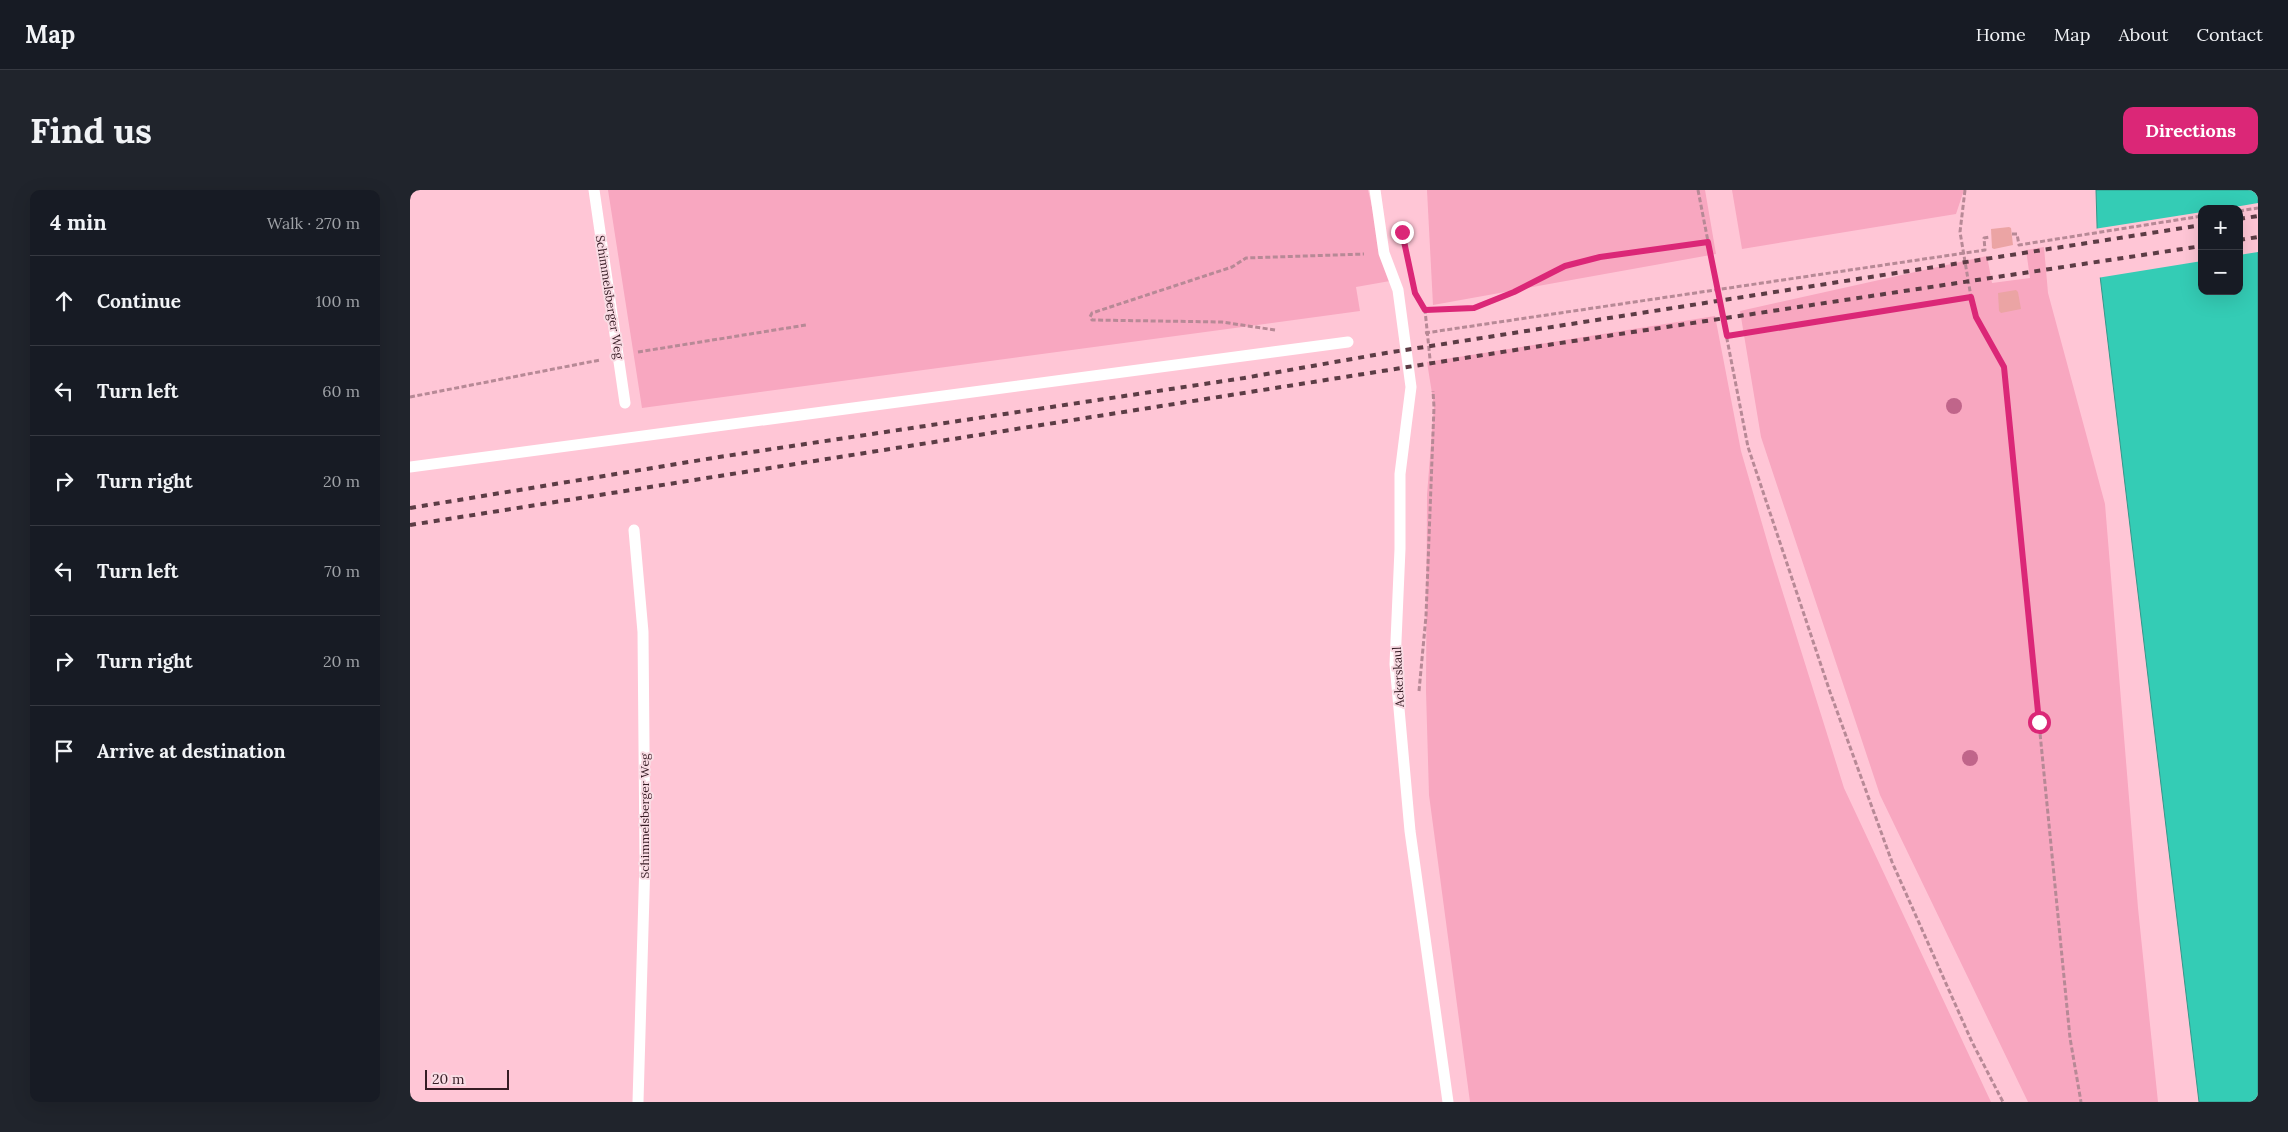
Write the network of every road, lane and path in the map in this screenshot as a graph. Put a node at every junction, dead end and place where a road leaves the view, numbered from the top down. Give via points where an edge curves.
1 (594, 190) edge
2 (1375, 190) edge
3 (1698, 190) edge
4 (1965, 190) edge
5 (2258, 208) edge
6 (2243, 210) edge
7 (2198, 217) edge
8 (2012, 234) dead end
9 (1990, 237) dead end
10 (1708, 242) junction
11 (1384, 253) junction
12 (1971, 297) junction
13 (1420, 301) dead end
14 (1425, 310) junction
15 (806, 325) dead end
16 (1278, 330) dead end
17 (1422, 333) dead end
18 (1727, 336) junction
19 (1348, 342) dead end
20 (619, 357) junction
21 (1431, 368) dead end
22 (1432, 387) dead end
23 (410, 397) edge
24 (626, 403) dead end
25 (410, 467) edge
26 (634, 530) dead end
27 (1419, 692) dead end
28 (638, 1102) edge
29 (1448, 1102) edge
30 (2003, 1102) edge
31 (2081, 1102) edge

1 - 20 lane, Schimmelsberger Weg
2 - 11 lane, Ackerskaul
3 - 10 path
4 - 12 path via 1960,232
5 - 6 path
7 - 8 path via 2019,245 2018,234
9 - 17 path via 1984,238 1985,250
10 - 14 path via 1600,257 1565,266 1474,308
10 - 18 path
11 - 16 path via 1246,258 1232,267 1092,313 1090,317 1092,320 1222,322
11 - 29 lane, Ackerskaul via 1398,290 1411,387 1400,474 1395,664 1410,831
12 - 18 path
12 - 31 path via 1976,317 2004,367 2070,1038
13 - 14 path
14 - 21 path
15 - 20 path
18 - 30 path via 1748,446 1830,692 1892,862 1972,1042
19 - 25 lane
20 - 23 path
20 - 24 lane, Schimmelsberger Weg
22 - 27 path via 1434,407 1426,616
26 - 28 lane, Schimmelsberger Weg via 643,632 645,860

